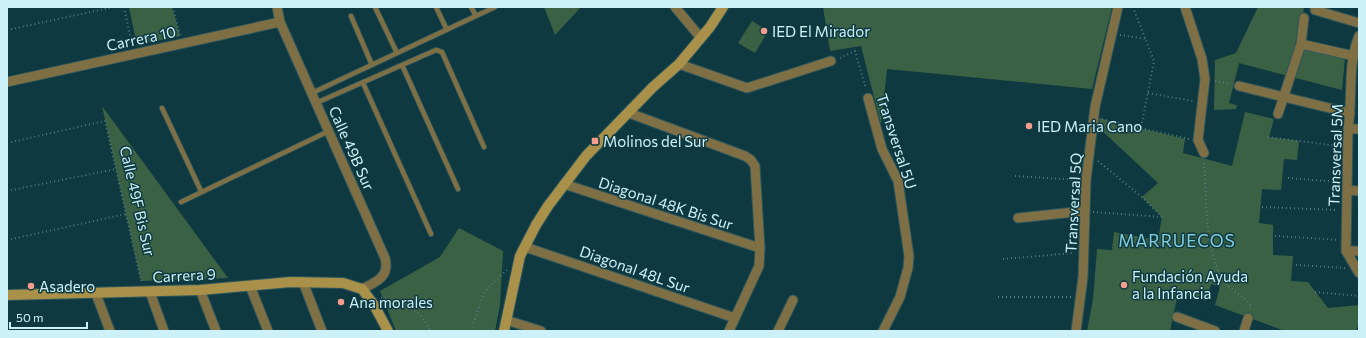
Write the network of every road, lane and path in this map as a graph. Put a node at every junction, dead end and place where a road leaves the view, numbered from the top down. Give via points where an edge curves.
1 (114, 7) edge
2 (124, 7) edge
3 (172, 7) edge
4 (277, 7) edge
5 (375, 7) edge
6 (436, 7) edge
7 (471, 7) edge
8 (495, 7) edge
9 (675, 7) edge
10 (723, 7) edge
11 (1118, 7) edge
12 (1133, 7) edge
13 (1185, 7) edge
14 (1315, 10) dead end
15 (351, 16) dead end
16 (476, 16) junction
17 (1304, 18) dead end
18 (280, 22) junction
19 (1359, 23) edge
20 (7, 30) edge
21 (447, 30) junction
22 (1112, 34) junction
23 (1359, 36) edge
24 (701, 38) junction
25 (1146, 39) junction
26 (182, 44) junction
27 (1301, 44) junction
28 (397, 53) junction
29 (134, 54) junction
30 (1354, 56) junction
31 (831, 61) joint
32 (679, 64) junction
33 (372, 65) junction
34 (402, 65) junction
35 (1205, 79) junction
36 (7, 82) edge
37 (363, 83) junction
38 (1239, 86) joint
39 (312, 93) junction
40 (1148, 93) junction
41 (1283, 97) junction
42 (868, 98) joint
43 (316, 103) junction
44 (1204, 103) junction
45 (162, 108) dead end
46 (629, 113) junction
47 (1350, 113) junction
48 (1278, 114) dead end
49 (1094, 116) junction
50 (1141, 128) junction
51 (1348, 129) junction
52 (1359, 129) edge
53 (329, 131) junction
54 (1268, 137) dead end
55 (1198, 140) junction
56 (7, 143) edge
57 (484, 147) dead end
58 (1347, 147) junction
59 (1204, 153) joint
60 (1089, 154) junction
61 (116, 168) junction
62 (1015, 176) dead end
63 (1288, 178) dead end
64 (1086, 180) junction
65 (564, 184) junction
66 (1347, 186) junction
67 (458, 189) dead end
68 (7, 191) edge
69 (201, 191) junction
70 (1359, 191) edge
71 (180, 202) dead end
72 (1262, 207) dead end
73 (1347, 210) junction
74 (1084, 211) junction
75 (126, 214) junction
76 (1018, 218) dead end
77 (431, 234) dead end
78 (1275, 236) dead end
79 (7, 240) edge
80 (1347, 240) junction
81 (525, 247) junction
82 (760, 248) junction
83 (1346, 251) junction
84 (1359, 251) edge
85 (1083, 252) junction
86 (1003, 259) dead end
87 (1296, 265) dead end
88 (509, 267) dead end
89 (1358, 271) edge
90 (303, 282) junction
91 (250, 286) junction
92 (146, 289) junction
93 (362, 289) junction
94 (200, 290) junction
95 (1315, 292) dead end
96 (96, 294) junction
97 (7, 295) edge
98 (1359, 296) edge
99 (998, 297) dead end
100 (1080, 297) junction
101 (369, 298) junction
102 (793, 300) dead end
103 (1177, 317) dead end
104 (735, 318) junction
105 (1248, 318) joint
106 (506, 320) junction
107 (1197, 328) edge
108 (885, 330) edge
109 (110, 331) edge
110 (164, 331) edge
111 (216, 331) edge
112 (268, 331) edge
113 (322, 331) edge
114 (388, 331) edge
115 (430, 331) edge
116 (470, 331) edge
117 (504, 331) edge
118 (541, 331) edge
119 (729, 331) edge
120 (778, 331) edge
121 (1076, 331) edge
122 (1214, 331) edge
123 (1244, 331) edge

1 - 20 path
2 - 29 path
3 - 26 path
4 - 18 street, Calle 49B Sur
5 - 28 lane
6 - 21 lane
7 - 16 lane
8 - 16 lane
9 - 24 street
10 - 24 street
11 - 22 street, Transversal 5Q
12 - 25 path
13 - 35 street via 1202,59
14 - 19 street
15 - 33 lane
16 - 21 lane
17 - 27 street
18 - 26 street, Carrera 10
18 - 39 street, Calle 49B Sur
21 - 28 lane
22 - 25 path
22 - 49 street, Transversal 5Q
23 - 30 street, Transversal 5M
24 - 32 street
25 - 40 path via 1154,61
26 - 29 street, Carrera 10
27 - 30 street
27 - 41 street
28 - 33 lane
29 - 36 street, Carrera 10
30 - 47 street, Transversal 5M
31 - 32 street via 747,88
31 - 42 path, Transversal 5U via 855,51
32 - 46 street
33 - 39 lane
34 - 37 lane
34 - 57 lane via 436,50 442,52
34 - 67 lane
35 - 38 path
35 - 44 street
37 - 43 lane
37 - 77 lane
38 - 41 street
39 - 43 street, Calle 49B Sur
40 - 44 path
40 - 50 path
41 - 47 street
41 - 48 street
42 - 108 street, Transversal 5U via 882,149 898,181 909,256 900,297
43 - 53 street, Calle 49B Sur
44 - 55 street
45 - 69 lane
46 - 65 street via 586,156
46 - 82 street via 751,160 755,166
47 - 51 street, Transversal 5M
49 - 50 path
49 - 60 street, Transversal 5Q
50 - 55 path
51 - 52 street
51 - 58 street, Transversal 5M
53 - 69 lane
53 - 93 street, Calle 49B Sur via 387,266 386,273 379,280
54 - 58 path
55 - 59 street
56 - 61 path, Calle 49F Bis Sur via 105,121
58 - 66 street, Transversal 5M
59 - 105 path via 1207,211 1214,258 1221,277 1230,289 1247,300 1250,305
60 - 64 street, Transversal 5Q
60 - 74 path via 1142,197 1162,217
61 - 68 path
61 - 75 path, Calle 49F Bis Sur
62 - 64 path
63 - 66 path
64 - 74 street, Transversal 5Q
65 - 81 street via 536,225
65 - 82 street, Diagonal 48K Bis Sur
66 - 70 street
66 - 73 street, Transversal 5M
69 - 71 lane
72 - 73 path
73 - 80 street, Transversal 5M
74 - 76 street
74 - 85 street, Transversal 5Q
75 - 79 path
75 - 92 path, Calle 49F Bis Sur
78 - 80 path
80 - 83 street, Transversal 5M
81 - 104 street, Diagonal 48L Sur
81 - 106 street via 520,256
82 - 104 street via 759,266
83 - 84 street
83 - 89 street
85 - 86 path
85 - 100 street, Transversal 5Q
87 - 89 path
88 - 116 path via 484,292
90 - 91 street, Carrera 9
90 - 93 street, Carrera 9 via 343,283
90 - 113 street
91 - 94 street, Carrera 9
91 - 112 street
92 - 94 street, Carrera 9
92 - 96 street, Carrera 9
92 - 110 street
93 - 101 street
94 - 111 street
95 - 98 path
96 - 97 street, Carrera 9
96 - 109 street
99 - 100 path
100 - 121 street, Transversal 5Q
101 - 114 street
101 - 115 path via 399,301 415,311 427,323
102 - 120 street
103 - 107 street
104 - 119 street
105 - 123 street
106 - 117 street
106 - 118 street
107 - 122 street

